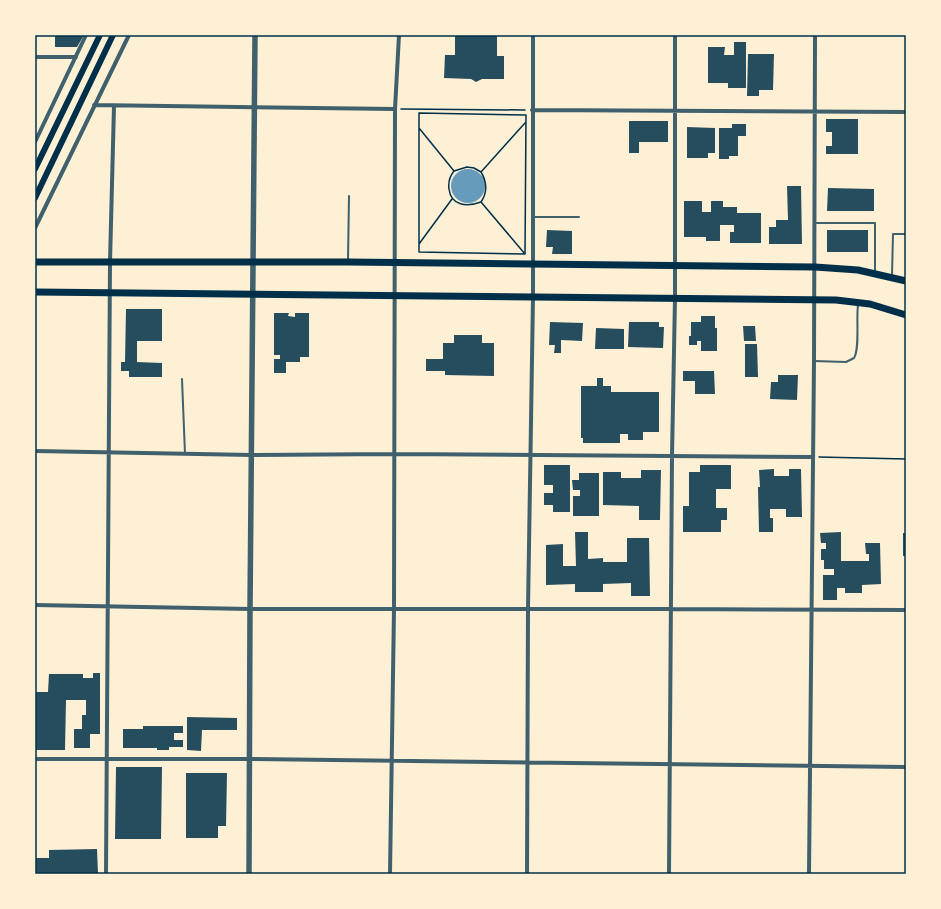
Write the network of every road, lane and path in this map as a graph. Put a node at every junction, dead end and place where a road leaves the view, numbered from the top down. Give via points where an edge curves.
1 (86, 35) edge
2 (100, 35) edge
3 (129, 35) edge
4 (255, 35) edge
5 (399, 35) edge
6 (533, 35) edge
7 (675, 35) edge
8 (815, 35) edge
9 (113, 37) edge
10 (35, 56) edge
11 (76, 57) junction
12 (94, 105) junction
13 (114, 106) junction
14 (255, 107) junction
15 (395, 109) junction
16 (532, 110) junction
17 (675, 111) junction
18 (815, 111) junction
19 (906, 112) edge
20 (526, 122) junction
21 (419, 128) junction
22 (35, 142) edge
23 (35, 169) edge
24 (454, 171) junction
25 (481, 172) junction
26 (349, 196) dead end
27 (35, 198) edge
28 (452, 199) junction
29 (481, 202) junction
30 (579, 217) dead end
31 (533, 218) junction
32 (814, 223) junction
33 (35, 228) edge
34 (906, 234) edge
35 (419, 244) junction
36 (525, 254) junction
37 (35, 262) edge
38 (110, 262) junction
39 (253, 262) junction
40 (348, 262) junction
41 (395, 263) junction
42 (533, 264) junction
43 (675, 265) junction
44 (815, 267) junction
45 (875, 273) junction
46 (892, 277) junction
47 (906, 281) edge
48 (35, 292) edge
49 (110, 293) junction
50 (253, 295) junction
51 (394, 296) junction
52 (533, 297) junction
53 (675, 298) junction
54 (814, 300) junction
55 (858, 302) junction
56 (906, 314) edge
57 (814, 361) junction
58 (182, 378) dead end
59 (35, 451) edge
60 (108, 452) junction
61 (185, 454) junction
62 (395, 454) junction
63 (252, 455) junction
64 (531, 455) junction
65 (672, 456) junction
66 (813, 457) junction
67 (906, 459) edge
68 (35, 606) edge
69 (107, 606) junction
70 (250, 609) junction
71 (394, 609) junction
72 (528, 609) junction
73 (671, 609) junction
74 (811, 610) junction
75 (906, 610) edge
76 (35, 759) edge
77 (107, 759) junction
78 (250, 759) junction
79 (392, 761) junction
80 (527, 762) junction
81 (670, 764) junction
82 (810, 765) junction
83 (906, 767) edge
84 (106, 874) edge
85 (249, 874) edge
86 (390, 874) edge
87 (527, 874) edge
88 (669, 874) edge
89 (809, 874) edge

1 - 11 street
2 - 23 main road
3 - 12 street
4 - 14 street
5 - 15 street
6 - 16 street
7 - 17 street
8 - 18 street
9 - 27 main road
10 - 11 street
11 - 22 street
12 - 13 street
12 - 33 street
13 - 14 street
13 - 38 street
14 - 15 street
14 - 39 street
15 - 16 path
15 - 41 street
16 - 17 street
16 - 31 street
17 - 18 street
17 - 43 street
18 - 19 street
18 - 32 street
20 - 21 path via 526,115 419,113
20 - 25 path
20 - 36 path
21 - 24 path
21 - 35 path
24 - 25 path via 467,167
24 - 28 path via 449,181
25 - 29 path via 485,192
26 - 40 lane
28 - 29 path via 469,205
28 - 35 path
29 - 36 path
30 - 31 lane
31 - 42 street
32 - 44 street
32 - 45 lane via 875,224
34 - 46 lane via 893,234
35 - 36 path via 419,252
37 - 38 main road
38 - 39 main road
38 - 49 street
39 - 40 main road
39 - 50 street
40 - 41 main road
41 - 42 main road
41 - 51 street
42 - 43 main road
42 - 52 street
43 - 44 main road
43 - 53 street
44 - 45 main road
44 - 54 street
45 - 46 main road
46 - 47 main road
48 - 49 main road
49 - 50 main road
49 - 60 street
50 - 51 main road
50 - 63 street
51 - 52 main road
51 - 62 street
52 - 53 main road
52 - 64 street
53 - 54 main road
53 - 65 street
54 - 55 main road
54 - 57 street
55 - 56 main road
55 - 57 lane via 857,351 854,358 846,362
57 - 66 street
58 - 61 lane
59 - 60 street
60 - 61 street
60 - 69 street
61 - 63 street
62 - 63 street
62 - 64 street
62 - 71 street
63 - 70 street
64 - 65 street
64 - 72 street
65 - 66 street
65 - 73 street
66 - 67 path
66 - 74 street
68 - 69 street
69 - 70 street
69 - 77 street
70 - 71 street
70 - 78 street
71 - 72 street
71 - 79 street
72 - 73 street
72 - 80 street
73 - 74 street
73 - 81 street
74 - 75 street
74 - 82 street
76 - 77 street
77 - 78 street
77 - 84 street
78 - 79 street
78 - 85 street
79 - 80 street
79 - 86 street
80 - 81 street
80 - 87 street
81 - 82 street
81 - 88 street
82 - 83 street
82 - 89 street

